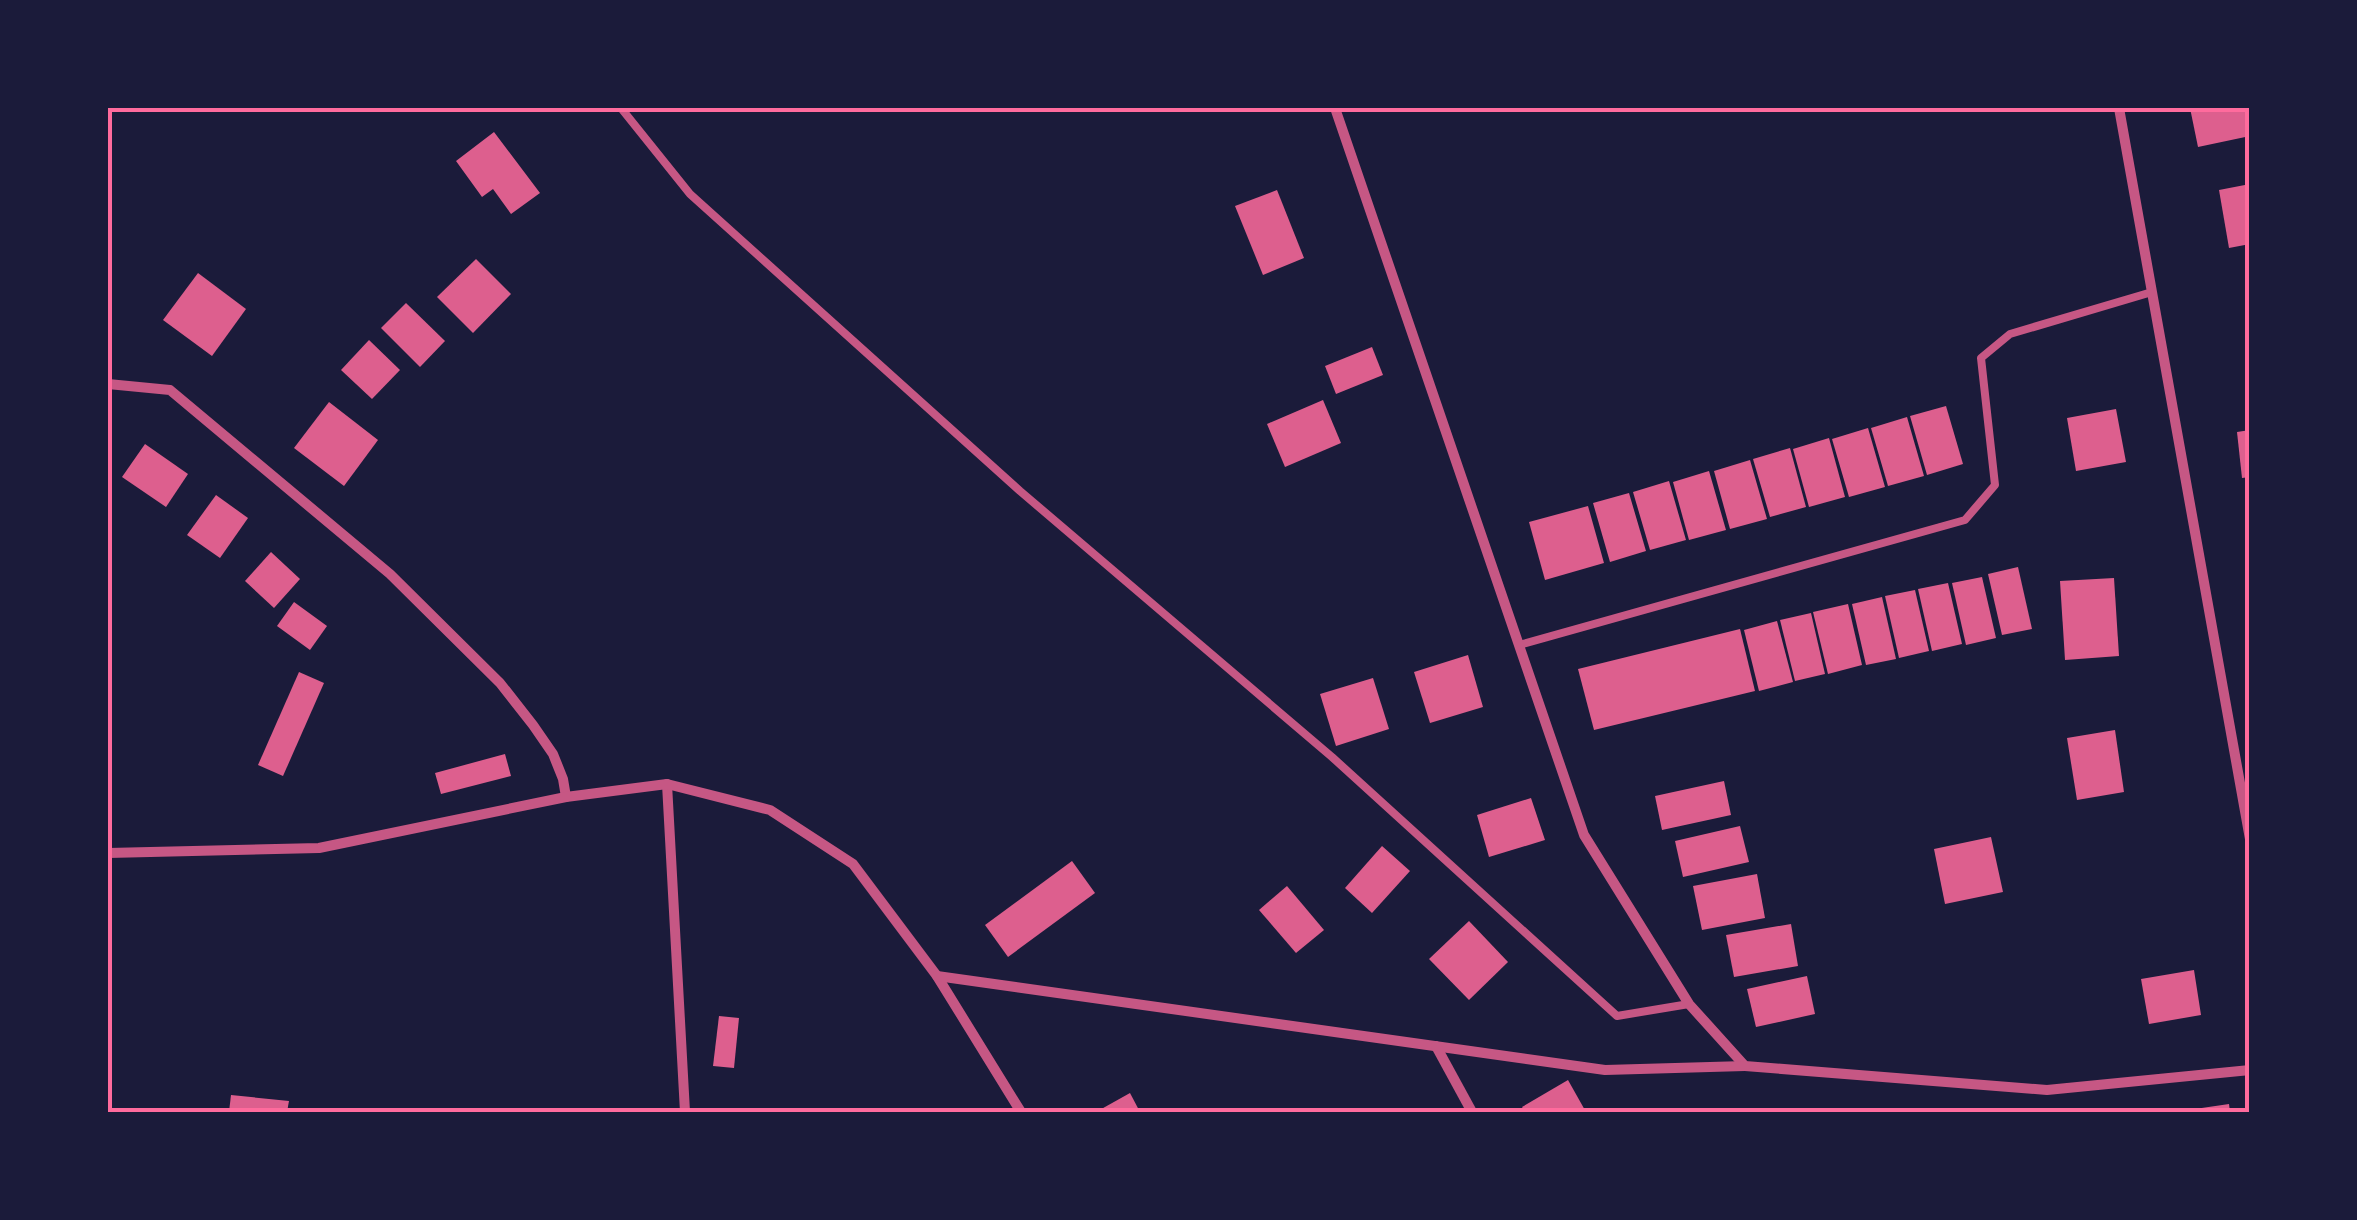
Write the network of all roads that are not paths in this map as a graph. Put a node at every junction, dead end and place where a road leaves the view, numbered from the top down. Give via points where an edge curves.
1 (622, 108) edge
2 (1335, 108) edge
3 (2119, 108) edge
4 (2152, 292) junction
5 (108, 384) edge
6 (1519, 645) junction
7 (667, 784) junction
8 (566, 797) junction
9 (2250, 839) edge
10 (108, 852) edge
11 (938, 976) junction
12 (1689, 1004) junction
13 (1436, 1046) junction
14 (1745, 1066) junction
15 (2250, 1070) edge
16 (686, 1112) edge
17 (1021, 1112) edge
18 (1472, 1112) edge

1 - 12 lane via 690,194 1616,1016
2 - 6 street
3 - 4 street
4 - 6 lane via 2010,334 1981,358 1995,485 1964,520
4 - 9 street
5 - 8 street via 170,390 390,574 500,683 553,754
6 - 12 street via 1584,836
7 - 8 street
7 - 11 street via 770,810 853,864
7 - 16 street
8 - 10 street via 319,848
11 - 13 street
11 - 17 street
12 - 14 street
13 - 14 street via 1604,1070
13 - 18 street
14 - 15 street via 2047,1090

